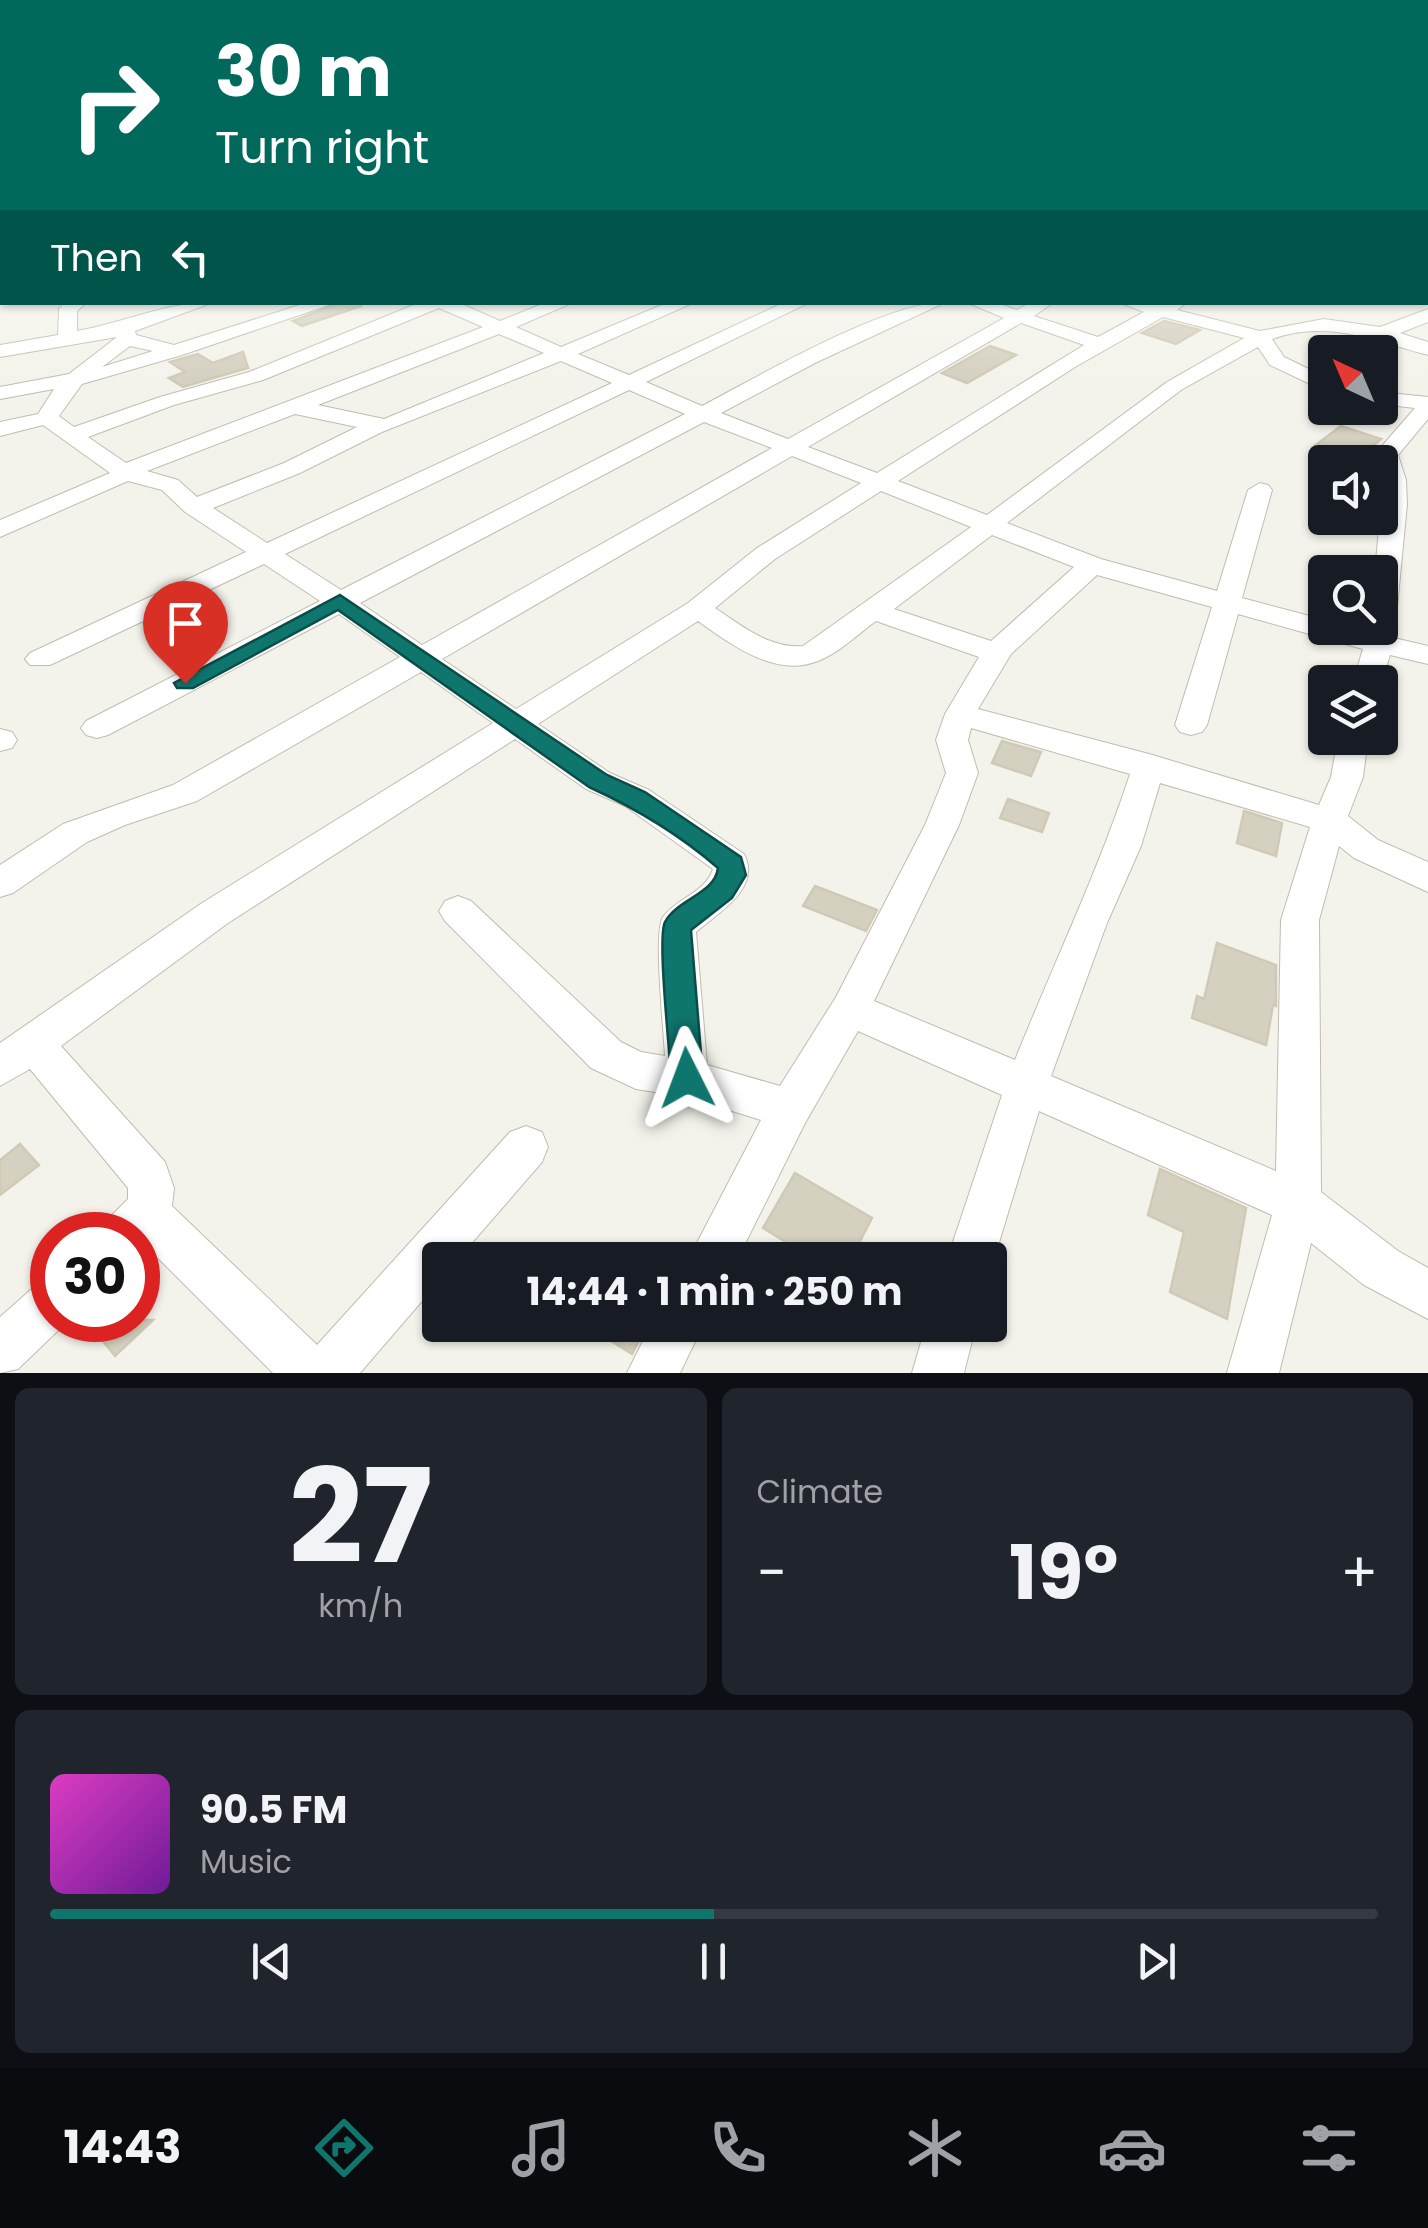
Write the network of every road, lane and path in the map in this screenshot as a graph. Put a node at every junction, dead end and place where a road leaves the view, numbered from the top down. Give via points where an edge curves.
1 (74, 305) edge
2 (198, 305) edge
3 (319, 305) edge
4 (431, 305) edge
5 (446, 305) edge
6 (556, 305) edge
7 (679, 305) edge
8 (795, 305) edge
9 (930, 305) edge
10 (983, 305) edge
11 (1040, 305) edge
12 (1319, 305) edge
13 (1169, 307) edge
14 (1428, 311) edge
15 (1019, 318) junction
16 (1351, 326) junction
17 (500, 327) junction
18 (1385, 332) junction
19 (126, 334) junction
20 (1261, 337) junction
21 (67, 340) junction
22 (1102, 344) junction
23 (1428, 349) edge
24 (175, 350) junction
25 (0, 351) edge
26 (559, 355) junction
27 (1308, 376) edge
28 (77, 379) junction
29 (628, 383) junction
30 (222, 387) junction
31 (0, 393) edge
32 (1398, 400) edge
33 (1428, 404) edge
34 (295, 408) junction
35 (706, 414) junction
36 (48, 418) junction
37 (270, 418) junction
38 (374, 426) junction
39 (0, 429) edge
40 (72, 435) junction
41 (794, 446) junction
42 (124, 472) junction
43 (879, 482) junction
44 (1260, 490) dead end
45 (194, 507) junction
46 (988, 524) junction
47 (0, 529) edge
48 (265, 552) junction
49 (1390, 555) edge
50 (1092, 565) junction
51 (340, 601) junction
52 (1226, 603) junction
53 (698, 609) junction
54 (873, 611) junction
55 (1308, 625) edge
56 (1383, 645) edge
57 (997, 653) junction
58 (1428, 655) edge
59 (420, 657) junction
60 (40, 659) dead end
61 (960, 714) junction
62 (516, 723) junction
63 (1191, 725) dead end
64 (98, 728) dead end
65 (1350, 755) edge
66 (1149, 766) junction
67 (1329, 820) junction
68 (1428, 878) edge
69 (0, 883) edge
70 (458, 912) dead end
71 (850, 1009) junction
72 (16, 1054) edge
73 (687, 1078) junction
74 (1026, 1085) junction
75 (790, 1109) junction
76 (526, 1147) dead end
77 (1298, 1203) junction
78 (144, 1212) edge
79 (721, 1242) edge
80 (976, 1242) edge
81 (160, 1245) edge
82 (1428, 1295) edge
83 (30, 1323) edge
84 (669, 1342) edge
85 (946, 1342) edge
86 (0, 1351) edge
87 (309, 1373) edge
88 (326, 1373) edge
89 (653, 1373) edge
90 (938, 1373) edge
91 (1253, 1373) edge

1 - 21 street
2 - 19 street
3 - 24 street
4 - 30 street
5 - 17 street
6 - 17 street
7 - 26 street
8 - 29 street
9 - 35 street via 808,358
10 - 15 street
11 - 15 street
12 - 16 street
13 - 20 street
13 - 22 street
14 - 18 street
15 - 22 street
15 - 41 street
16 - 18 street
16 - 20 street via 1305,324
17 - 26 street
17 - 34 street
18 - 23 street
19 - 21 street
19 - 24 street
19 - 28 street
20 - 27 street via 1277,361
20 - 46 street via 1174,386
21 - 25 street
22 - 43 street
24 - 28 street
26 - 29 street
26 - 38 street
28 - 31 street
28 - 36 street
29 - 35 street
29 - 48 street
30 - 37 street
30 - 40 street
32 - 33 street
33 - 49 street via 1386,454 1395,476
34 - 37 street
34 - 38 street
35 - 41 street
35 - 51 street
36 - 39 street
36 - 40 street
37 - 42 street
38 - 45 street
40 - 42 street
41 - 43 street
41 - 59 street
42 - 45 street via 170,486
42 - 47 street
43 - 46 street
43 - 53 street via 717,589
44 - 52 street
45 - 48 street
46 - 50 street
46 - 54 street
48 - 51 street
48 - 60 street
50 - 52 street
50 - 57 street
51 - 59 street
51 - 64 street
52 - 55 street
52 - 63 street
53 - 54 street via 740,638 797,658
53 - 62 street
54 - 57 street
56 - 58 street
57 - 61 street
59 - 62 street
59 - 69 street via 185,792 76,833
61 - 66 street
61 - 71 street via 952,740 962,773
62 - 72 street via 215,913
62 - 73 street via 732,864 722,891 677,927
65 - 67 street
66 - 67 street
66 - 74 street via 1124,846
67 - 68 street via 1366,849
67 - 77 street via 1300,920
70 - 73 street via 606,1055 636,1070
71 - 74 street
71 - 75 street
72 - 78 street via 149,1178 153,1195
73 - 75 street
74 - 77 street
74 - 80 street
75 - 79 street
76 - 88 street
77 - 82 street via 1381,1268
77 - 91 street
81 - 87 street
83 - 86 street
84 - 89 street
85 - 90 street

